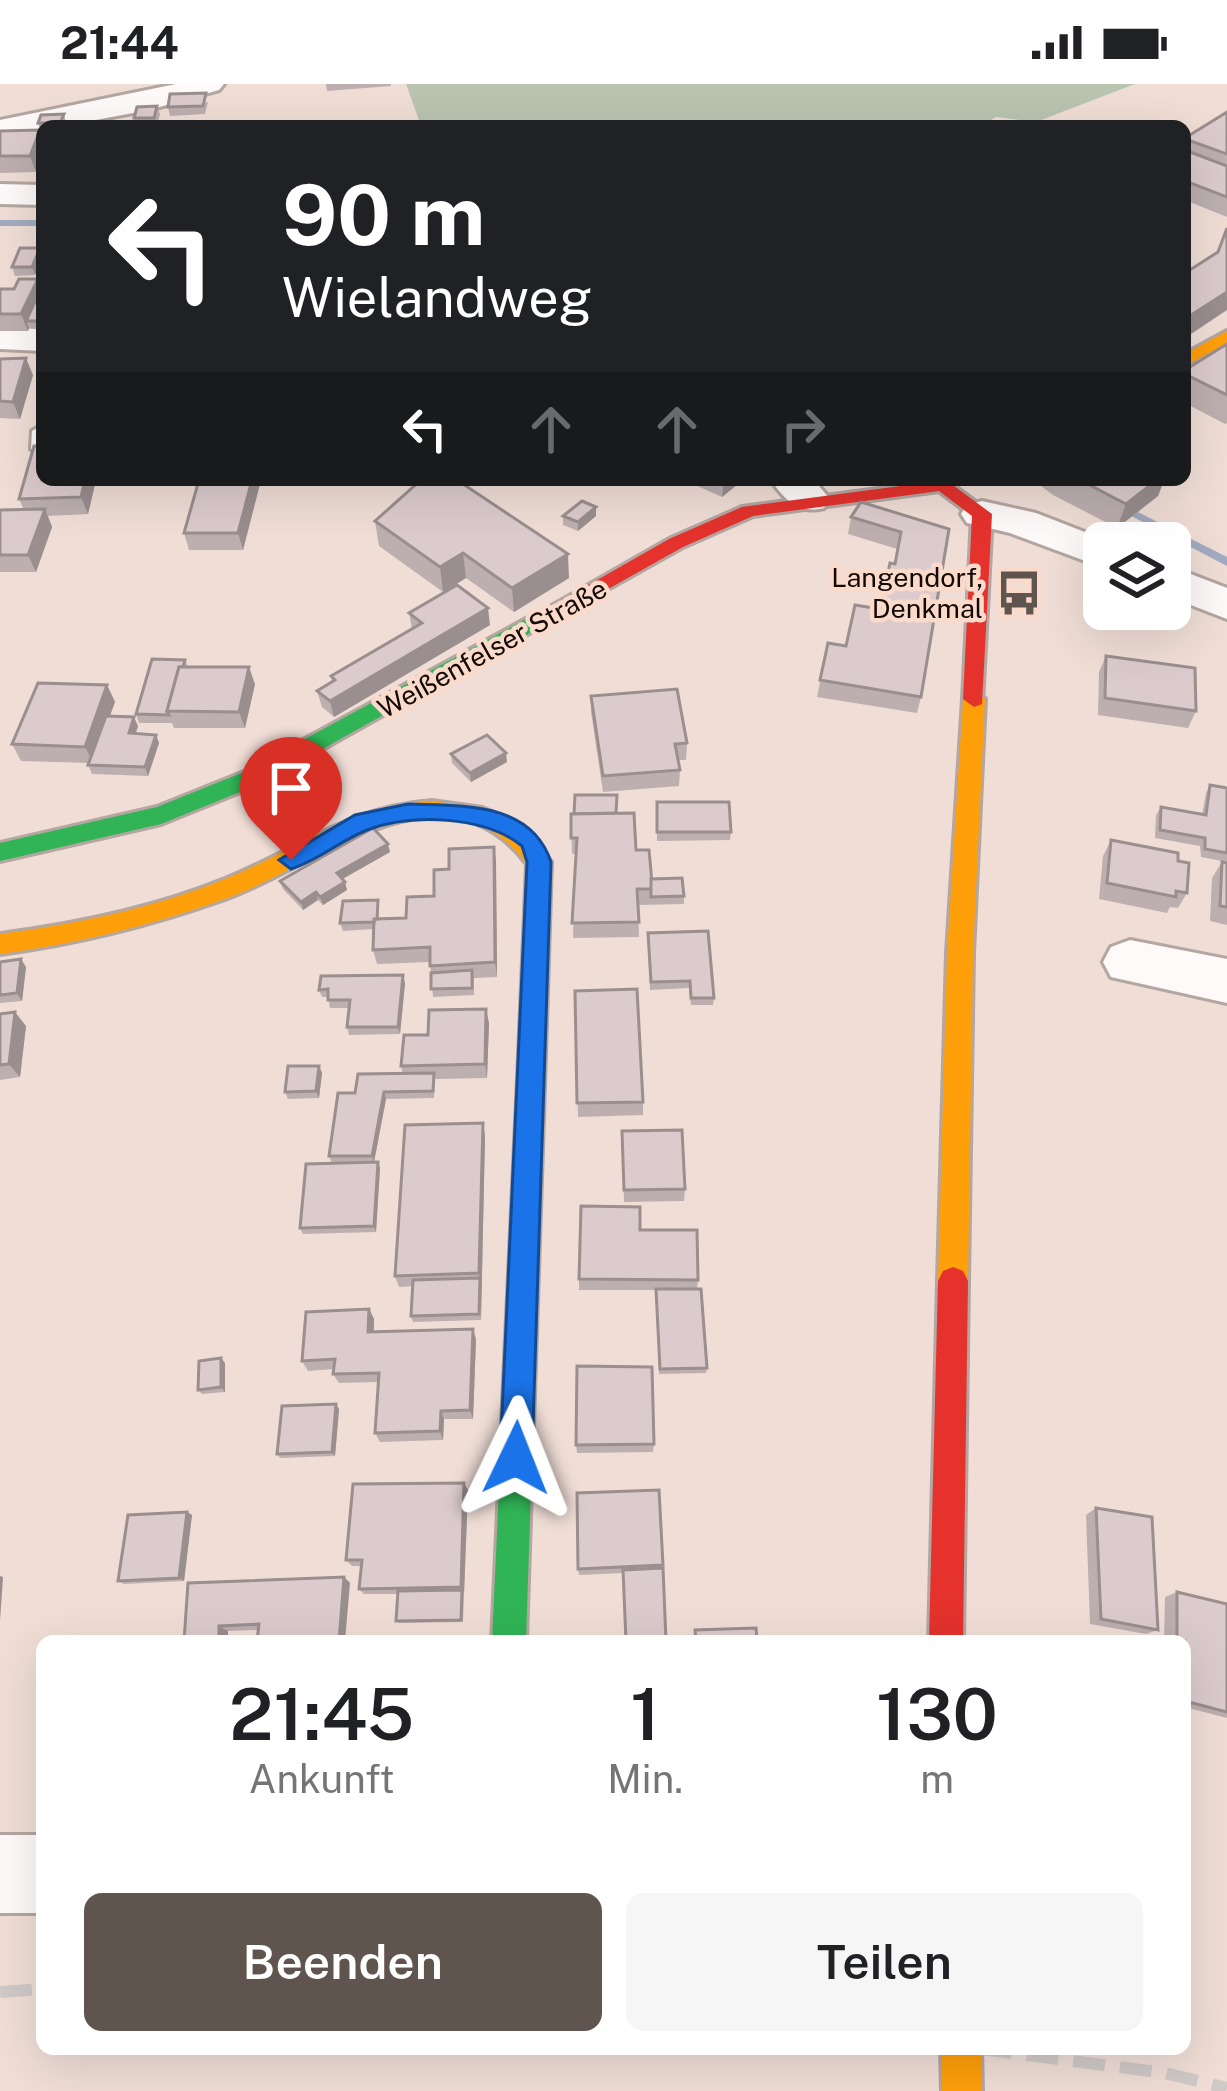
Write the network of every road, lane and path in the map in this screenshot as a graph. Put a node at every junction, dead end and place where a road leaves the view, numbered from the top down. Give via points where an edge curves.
1 (209, 84) edge
2 (48, 120) edge
3 (36, 122) edge
4 (0, 129) edge
5 (0, 194) edge
6 (36, 194) edge
7 (1227, 336) edge
8 (0, 338) edge
9 (36, 340) edge
10 (1191, 357) edge
11 (874, 486) edge
12 (949, 486) edge
13 (801, 489) edge
14 (982, 514) junction
15 (1083, 546) edge
16 (1191, 589) edge
17 (1227, 605) edge
18 (0, 852) edge
19 (0, 944) edge
20 (1130, 962) dead end
21 (1227, 981) edge
22 (509, 1635) edge
23 (946, 1635) edge
24 (0, 1874) edge
25 (36, 1874) edge
26 (961, 2055) edge
27 (962, 2091) edge

1 - 2 street
3 - 4 street
5 - 6 street
7 - 10 street
8 - 9 street
11 - 13 street, Weißenfelser Straße
12 - 14 street, Weißenfelser Straße
13 - 18 street, Weißenfelser Straße via 676,543 252,778 161,815
14 - 15 street
14 - 23 street via 960,953
16 - 17 street
19 - 22 street via 40,940 255,879 363,822 408,813 478,815 532,842 539,862
20 - 21 street
24 - 25 street
26 - 27 street

